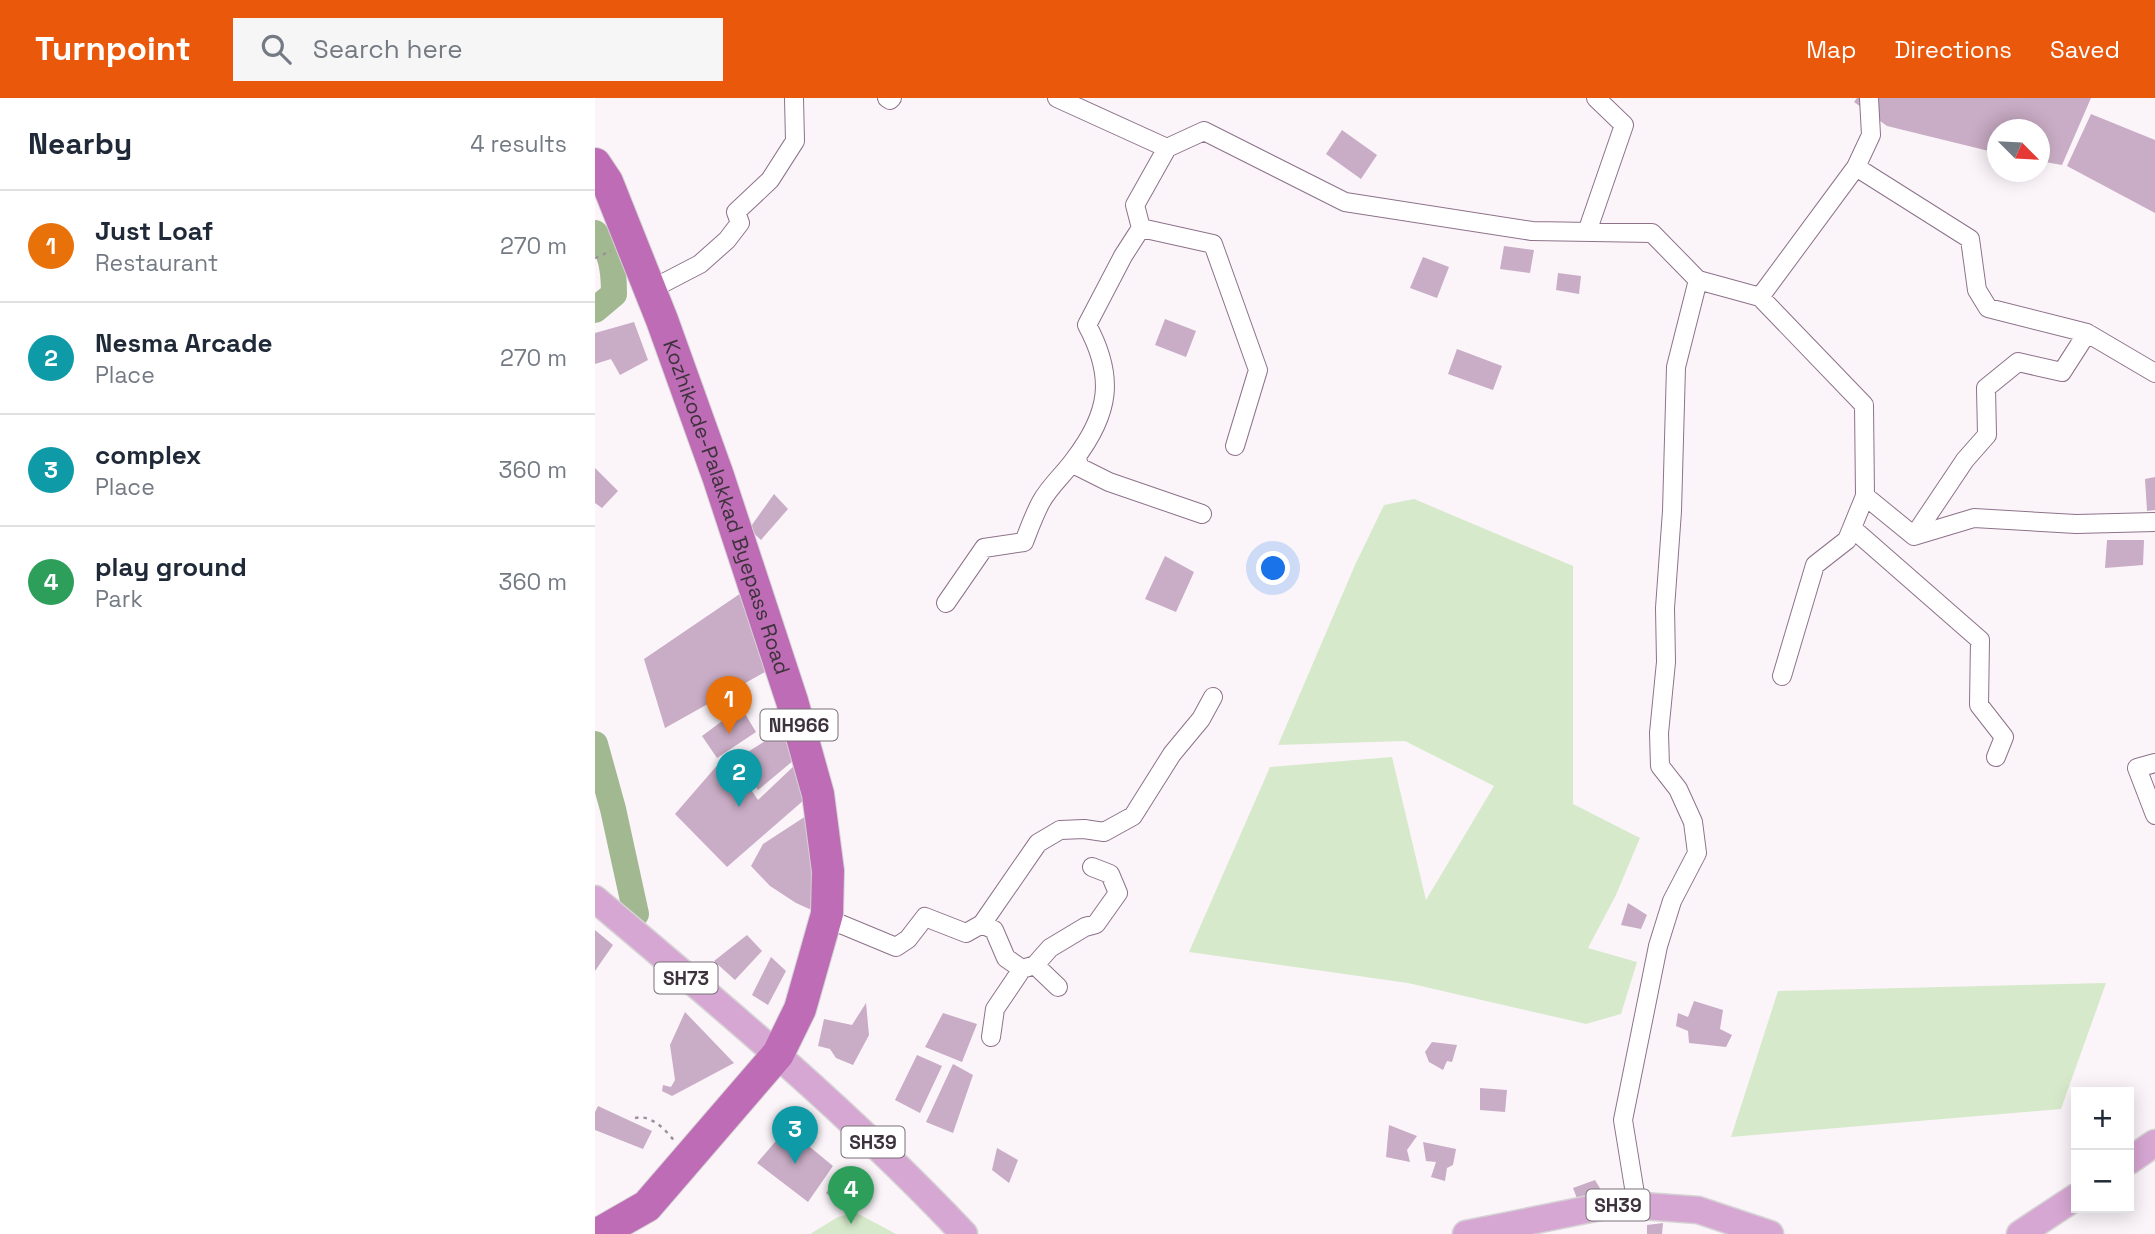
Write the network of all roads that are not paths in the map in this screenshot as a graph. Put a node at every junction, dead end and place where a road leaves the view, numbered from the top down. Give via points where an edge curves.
1 (794, 98) edge
2 (1057, 98) edge
3 (1596, 98) edge
4 (1869, 98) edge
5 (1167, 148) junction
6 (595, 164) edge
7 (1857, 167) junction
8 (1141, 228) junction
9 (1587, 232) junction
10 (1698, 280) junction
11 (650, 290) junction
12 (1760, 297) junction
13 (2088, 333) junction
14 (2155, 373) edge
15 (1235, 446) dead end
16 (1077, 457) junction
17 (1865, 496) junction
18 (1202, 514) dead end
19 (2155, 522) edge
20 (1852, 528) junction
21 (1914, 536) junction
22 (946, 603) dead end
23 (1782, 676) dead end
24 (1213, 697) dead end
25 (1996, 757) dead end
26 (2155, 763) edge
27 (2155, 815) edge
28 (1092, 867) dead end
29 (595, 899) edge
30 (826, 918) junction
31 (982, 924) junction
32 (1028, 967) junction
33 (1058, 987) dead end
34 (991, 1037) dead end
35 (778, 1054) junction
36 (2155, 1143) edge
37 (2134, 1158) edge
38 (2071, 1200) edge
39 (1637, 1206) junction
40 (598, 1234) edge
41 (964, 1234) edge
42 (1466, 1234) edge
43 (1770, 1234) edge
44 (2020, 1234) edge

1 - 11 street via 795,141 770,180 736,212 740,223 700,264
2 - 5 street
3 - 9 street via 1624,125
4 - 7 street via 1871,135
5 - 8 street via 1135,205
5 - 9 street via 1204,131 1345,202 1532,231
6 - 11 highway, Kozhikode-Palakkad Byepass Road / NH966 via 607,182
7 - 12 street
7 - 13 street via 1970,239 1977,290 1988,308
8 - 15 street via 1213,244 1258,370
8 - 16 street via 1087,325 1106,374 1106,398
9 - 10 street via 1652,233
10 - 12 street
10 - 39 street via 1676,367 1666,662 1659,733 1660,766 1678,789 1693,822 1697,853 1672,901 1658,946 1623,1121
11 - 30 highway, Kozhikode-Palakkad Byepass Road / NH966 via 718,476 804,744 824,831
12 - 17 street via 1864,405
13 - 14 street
13 - 21 street via 2062,372 2018,362 1986,388 1987,435
16 - 18 street via 1079,467 1109,482
16 - 22 street via 1041,501 1024,542 984,548
17 - 20 street
17 - 21 street
19 - 21 street via 2075,524 1974,518
20 - 23 street via 1847,540 1815,565
20 - 25 street via 1980,640 1979,705 2004,737
24 - 31 street via 1133,817 1104,832 1060,830 1038,843
26 - 27 street via 2137,768
28 - 32 street via 1110,874 1118,894 1096,924 1050,948
29 - 35 main road, SH73
30 - 31 street via 896,947 925,917 966,933
30 - 35 highway, Kozhikode-Palakkad Byepass Road / NH966 via 800,1009
31 - 32 street via 994,930 1006,958
32 - 33 street
32 - 34 street via 995,1009
35 - 40 highway, Kozhikode-Palakkad Byepass Road / NH966 via 646,1206
35 - 41 main road, SH39
36 - 37 main road
38 - 44 main road
39 - 42 main road, SH39 via 1615,1204
39 - 43 main road, SH39 via 1698,1210

